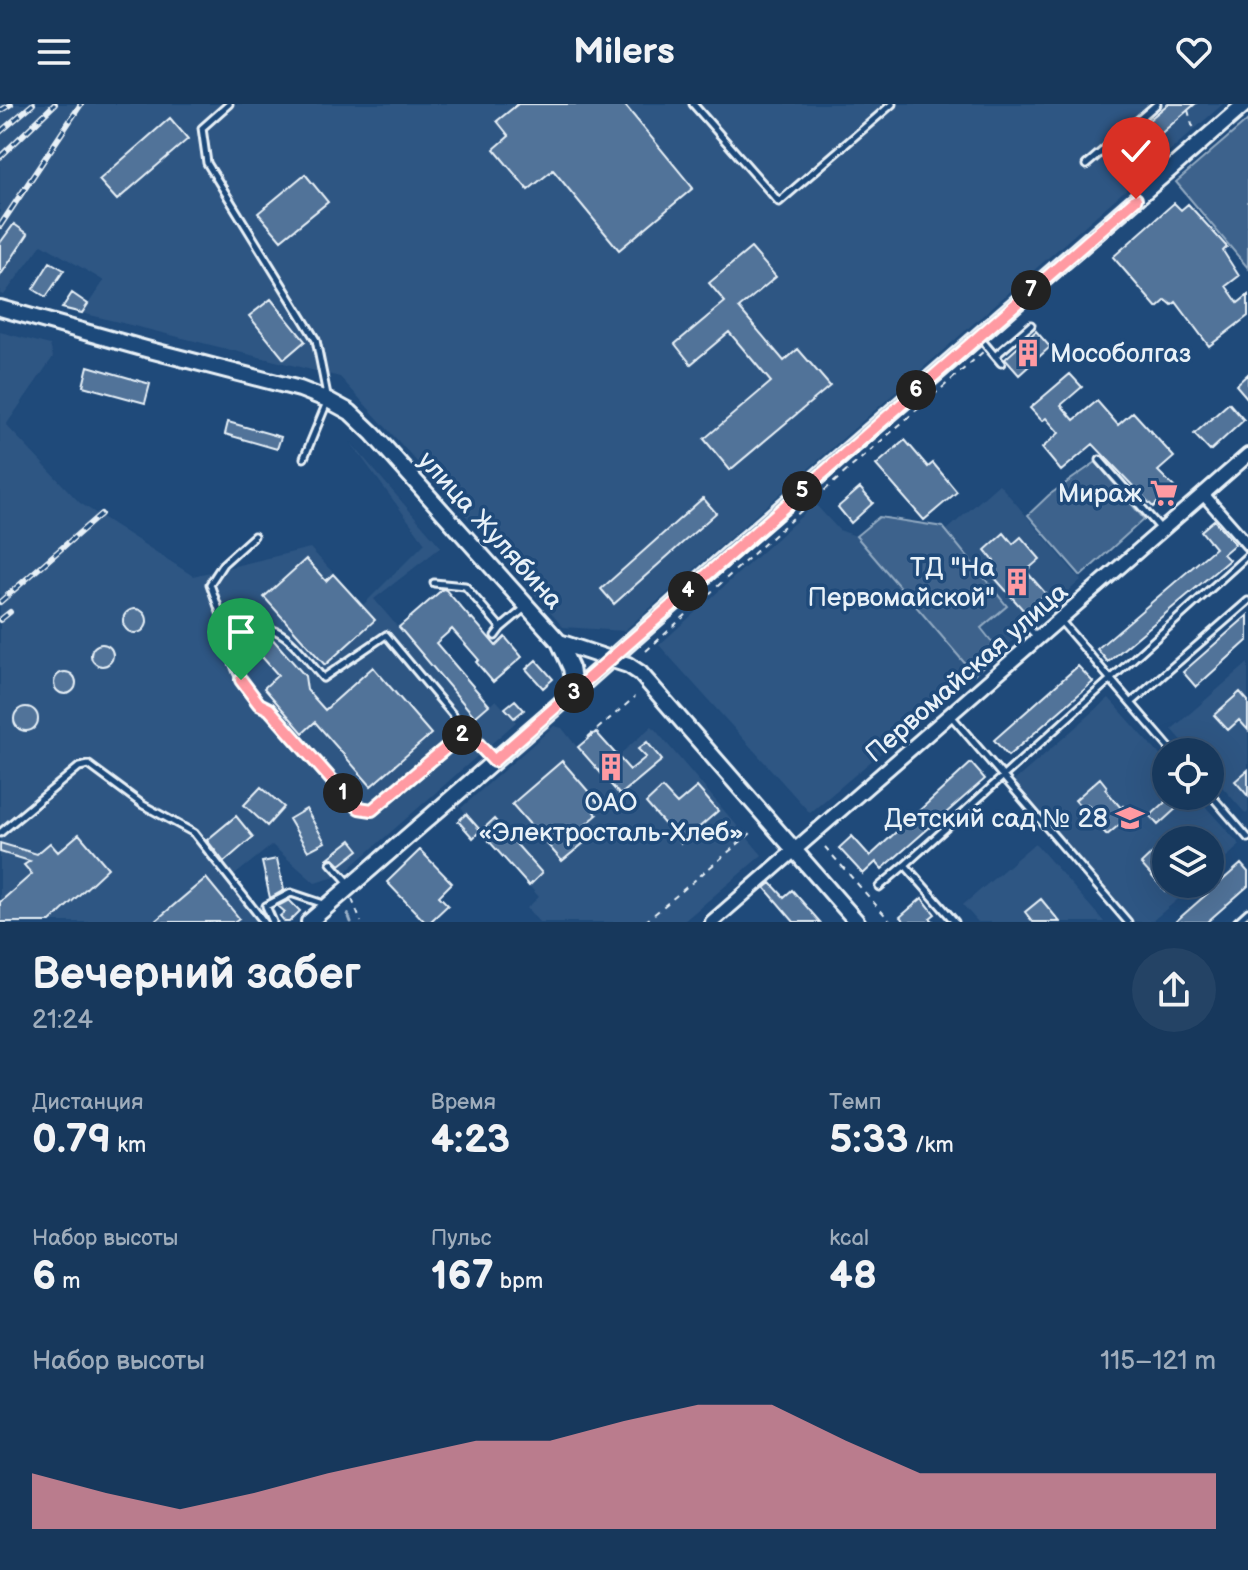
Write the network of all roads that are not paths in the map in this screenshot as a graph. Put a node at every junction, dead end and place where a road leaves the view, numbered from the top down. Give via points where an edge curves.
1 (229, 104) edge
2 (693, 104) edge
3 (892, 104) edge
4 (1157, 104) edge
5 (1245, 104) edge
6 (1086, 165) dead end
7 (0, 308) edge
8 (1031, 325) dead end
9 (983, 342) junction
10 (995, 356) junction
11 (1001, 363) dead end
12 (328, 400) junction
13 (1248, 455) edge
14 (304, 458) dead end
15 (1100, 460) dead end
16 (1203, 494) junction
17 (1162, 530) junction
18 (254, 536) dead end
19 (1246, 539) edge
20 (1248, 555) edge
21 (434, 583) dead end
22 (1049, 600) dead end
23 (1248, 601) edge
24 (527, 607) junction
25 (1059, 619) junction
26 (501, 628) junction
27 (495, 636) dead end
28 (238, 638) junction
29 (1037, 638) junction
30 (559, 642) junction
31 (612, 659) junction
32 (1111, 679) junction
33 (575, 691) junction
34 (1131, 703) junction
35 (949, 714) junction
36 (466, 731) junction
37 (1161, 738) edge
38 (494, 761) junction
39 (1001, 776) junction
40 (1224, 810) edge
41 (0, 833) edge
42 (1248, 838) edge
43 (795, 850) junction
44 (331, 863) dead end
45 (905, 865) junction
46 (879, 887) dead end
47 (352, 891) junction
48 (329, 904) junction
49 (1248, 912) edge
50 (264, 922) edge
51 (273, 922) edge
52 (309, 922) edge
53 (712, 922) edge
54 (857, 922) edge
55 (955, 922) edge
56 (1128, 922) edge
57 (1237, 922) edge

1 - 12 lane via 202,128 207,163 316,340
2 - 3 lane via 779,202
4 - 6 lane
5 - 9 main road
7 - 12 main road, улица Жулябина
8 - 10 lane
9 - 10 lane
9 - 31 main road
10 - 11 lane
12 - 14 lane
12 - 24 main road, улица Жулябина via 373,434
13 - 16 street, Первомайская улица
15 - 17 lane
16 - 17 street, Первомайская улица
16 - 19 street
17 - 25 street, Первомайская улица
18 - 28 lane via 210,584 222,618
20 - 32 lane
21 - 26 lane via 465,586
22 - 29 lane via 1023,622
23 - 34 lane
24 - 26 lane
24 - 30 main road, улица Жулябина
25 - 29 street, Первомайская улица
25 - 32 lane
26 - 27 lane
28 - 36 lane via 268,627 282,632 323,678 386,635
28 - 36 lane via 230,655 241,680 359,808 372,810
29 - 35 street, Первомайская улица
30 - 31 main road, улица Жулябина
30 - 33 main road
31 - 33 main road
31 - 43 main road, улица Жулябина via 640,673
32 - 34 lane
32 - 39 lane
33 - 38 main road
34 - 37 lane
35 - 39 lane
35 - 43 street, Первомайская улица
36 - 38 lane
38 - 47 main road
39 - 45 lane
39 - 56 lane
40 - 42 lane
41 - 50 lane via 79,767 89,765 143,805 194,833
43 - 53 street, Первомайская улица
43 - 54 main road, улица Жулябина
44 - 47 lane
45 - 46 lane
45 - 55 lane
47 - 48 main road
48 - 51 lane via 291,893 266,906
48 - 52 main road
49 - 57 lane

